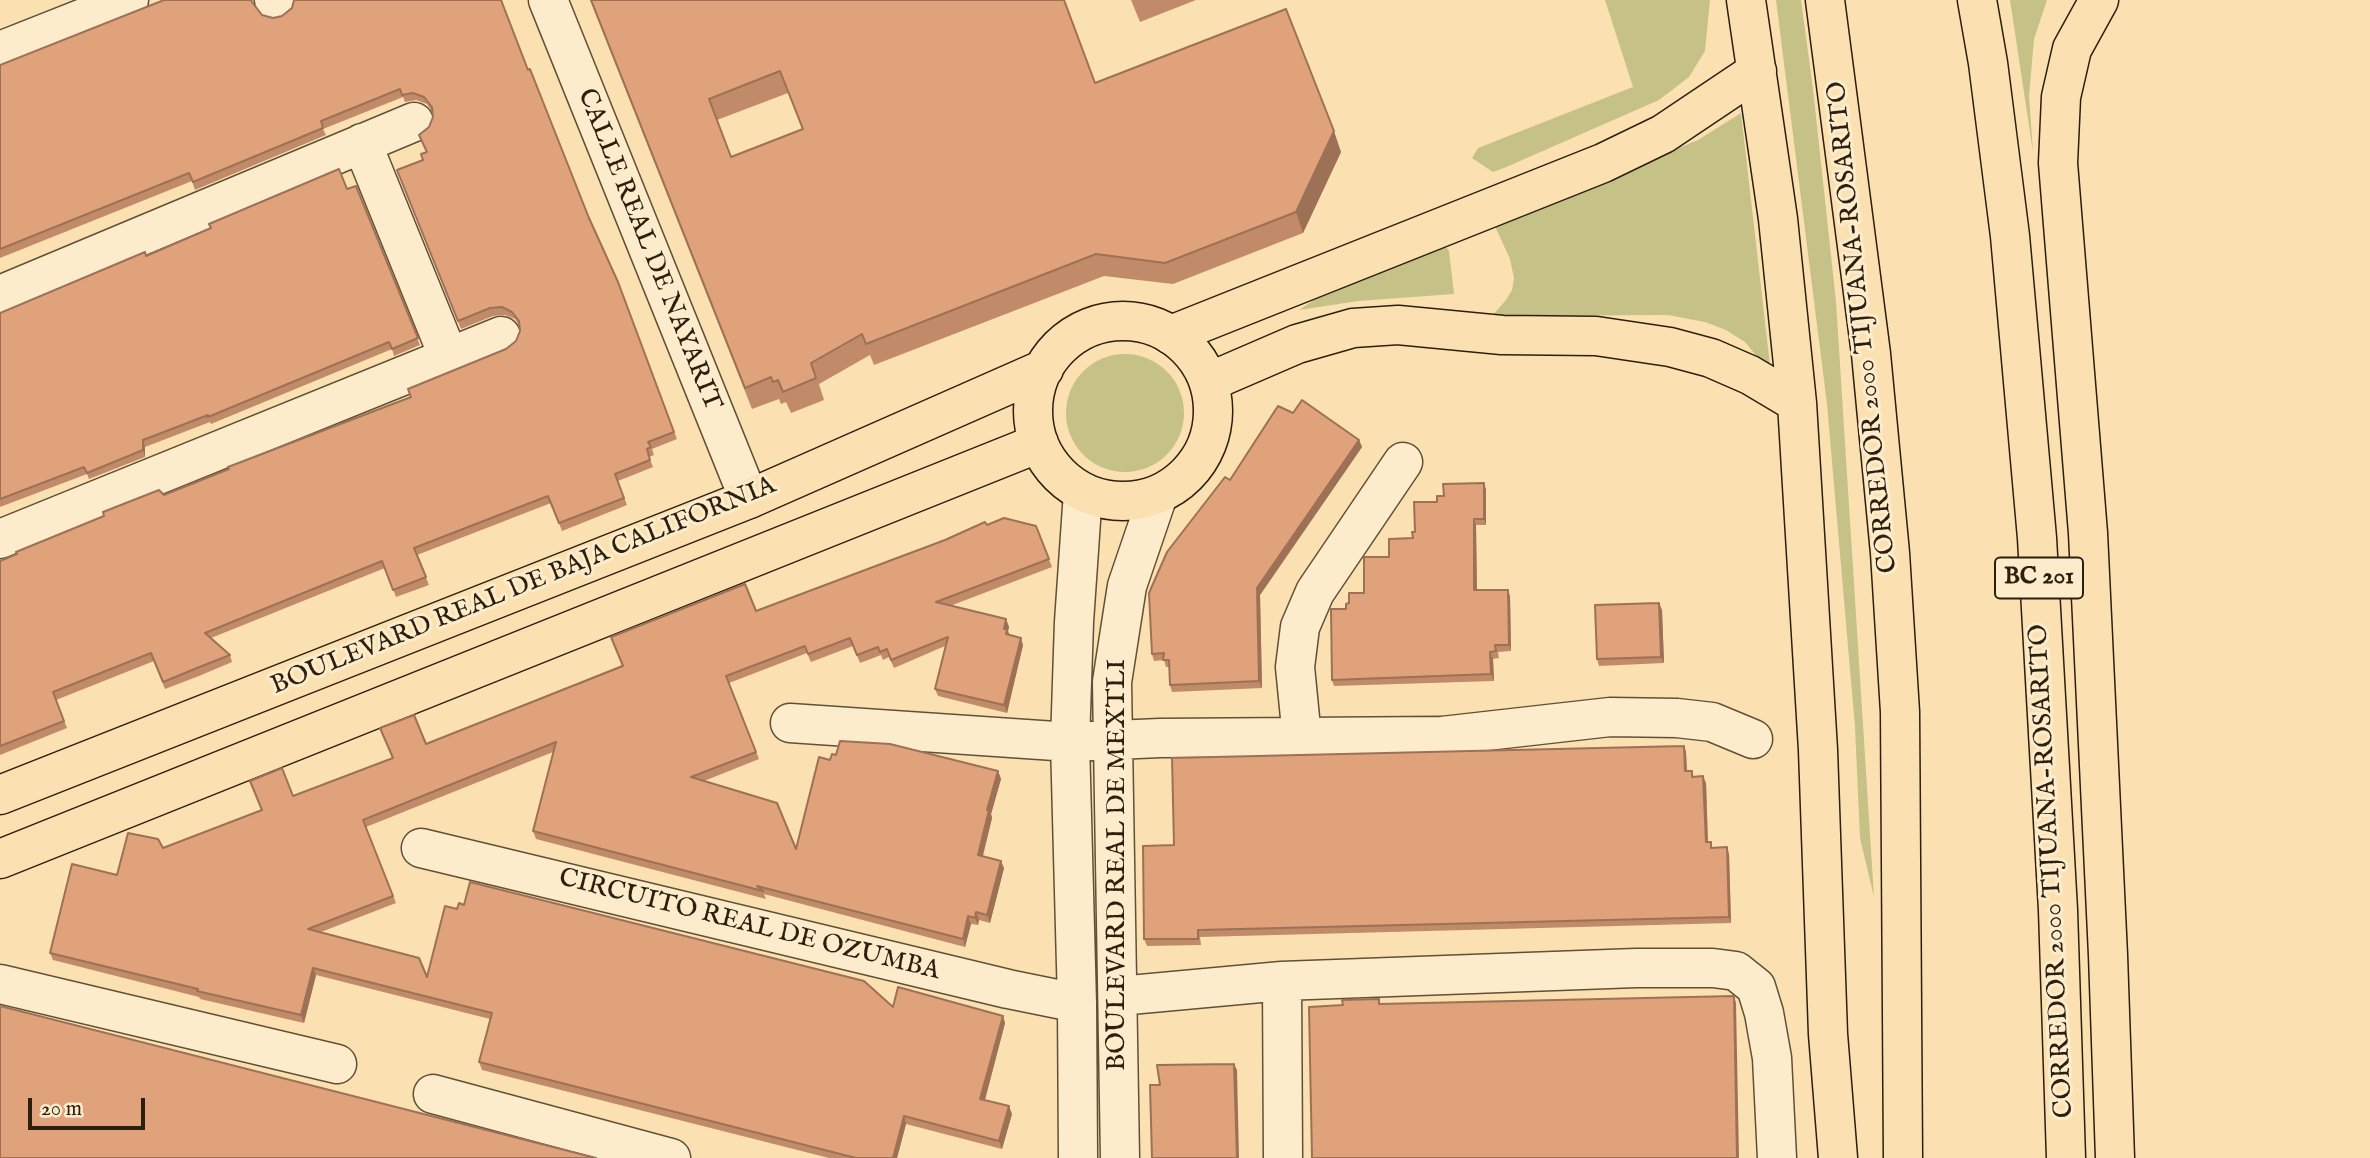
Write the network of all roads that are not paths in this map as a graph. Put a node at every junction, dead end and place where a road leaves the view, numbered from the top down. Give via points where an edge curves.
1 (129, 0) edge
2 (548, 0) edge
3 (1746, 0) edge
4 (1825, 0) edge
5 (1977, 0) edge
6 (2099, 0) edge
7 (0, 51) edge
8 (1757, 71) junction
9 (414, 122) dead end
10 (362, 143) junction
11 (0, 295) edge
12 (1171, 335) junction
13 (501, 337) dead end
14 (449, 358) junction
15 (1044, 369) junction
16 (1209, 383) junction
17 (1797, 403) junction
18 (1039, 443) junction
19 (1403, 462) dead end
20 (1083, 492) junction
21 (1158, 495) junction
22 (749, 499) junction
23 (0, 539) edge
24 (790, 723) dead end
25 (1301, 738) junction
26 (1753, 739) dead end
27 (1114, 740) junction
28 (1070, 742) junction
29 (0, 795) edge
30 (421, 848) dead end
31 (0, 859) edge
32 (1282, 981) junction
33 (0, 984) edge
34 (1119, 996) junction
35 (1077, 1003) junction
36 (337, 1064) dead end
37 (433, 1094) dead end
38 (671, 1158) edge
39 (1078, 1158) edge
40 (1121, 1158) edge
41 (1283, 1158) edge
42 (1777, 1158) edge
43 (1838, 1158) edge
44 (1903, 1158) edge
45 (2066, 1158) edge
46 (2115, 1158) edge

1 - 7 street
2 - 22 street, CALLE REAL DE NAYARIT
3 - 8 main road
4 - 44 main road, CORREDOR 2000 TIJUANA-ROSARITO via 1871,354 1890,553 1900,712
5 - 45 main road, CORREDOR 2000 TIJUANA-ROSARITO / BC 201 via 2010,236 2037,538 2058,910
6 - 46 main road via 2072,49 2061,97 2059,163 2088,533
8 - 12 main road via 1663,134 1603,163
8 - 17 main road
9 - 10 street
10 - 11 street
10 - 14 street
12 - 15 main road via 1124,322 1086,329 1061,346
12 - 16 main road via 1194,355
13 - 14 street
14 - 23 street
15 - 18 main road via 1035,392 1033,418
15 - 22 main road, BOULEVARD REAL DE BAJA CALIFORNIA
16 - 17 main road via 1297,344 1353,328 1398,326 1502,335 1596,336 1670,347 1750,375
16 - 21 main road via 1213,416 1206,448 1186,476
17 - 43 main road
18 - 20 main road via 1064,480
18 - 31 main road
19 - 25 street via 1315,592 1300,627 1295,667
20 - 21 main road via 1108,500
20 - 28 street, BOULEVARD REAL DE MEXTLI
21 - 27 street, BOULEVARD REAL DE MEXTLI via 1127,586 1112,682
22 - 29 main road, BOULEVARD REAL DE BAJA CALIFORNIA
24 - 28 street
25 - 26 street via 1443,737 1609,717 1712,722
25 - 27 street
27 - 28 street
27 - 34 street, BOULEVARD REAL DE MEXTLI
28 - 35 street, BOULEVARD REAL DE MEXTLI
30 - 35 street, CIRCUITO REAL DE OZUMBA
32 - 34 street
32 - 41 street
32 - 42 street via 1636,968 1736,971 1756,987 1764,1013 1772,1058
33 - 36 street
34 - 40 street, BOULEVARD REAL DE MEXTLI
35 - 39 street, BOULEVARD REAL DE MEXTLI
37 - 38 street

